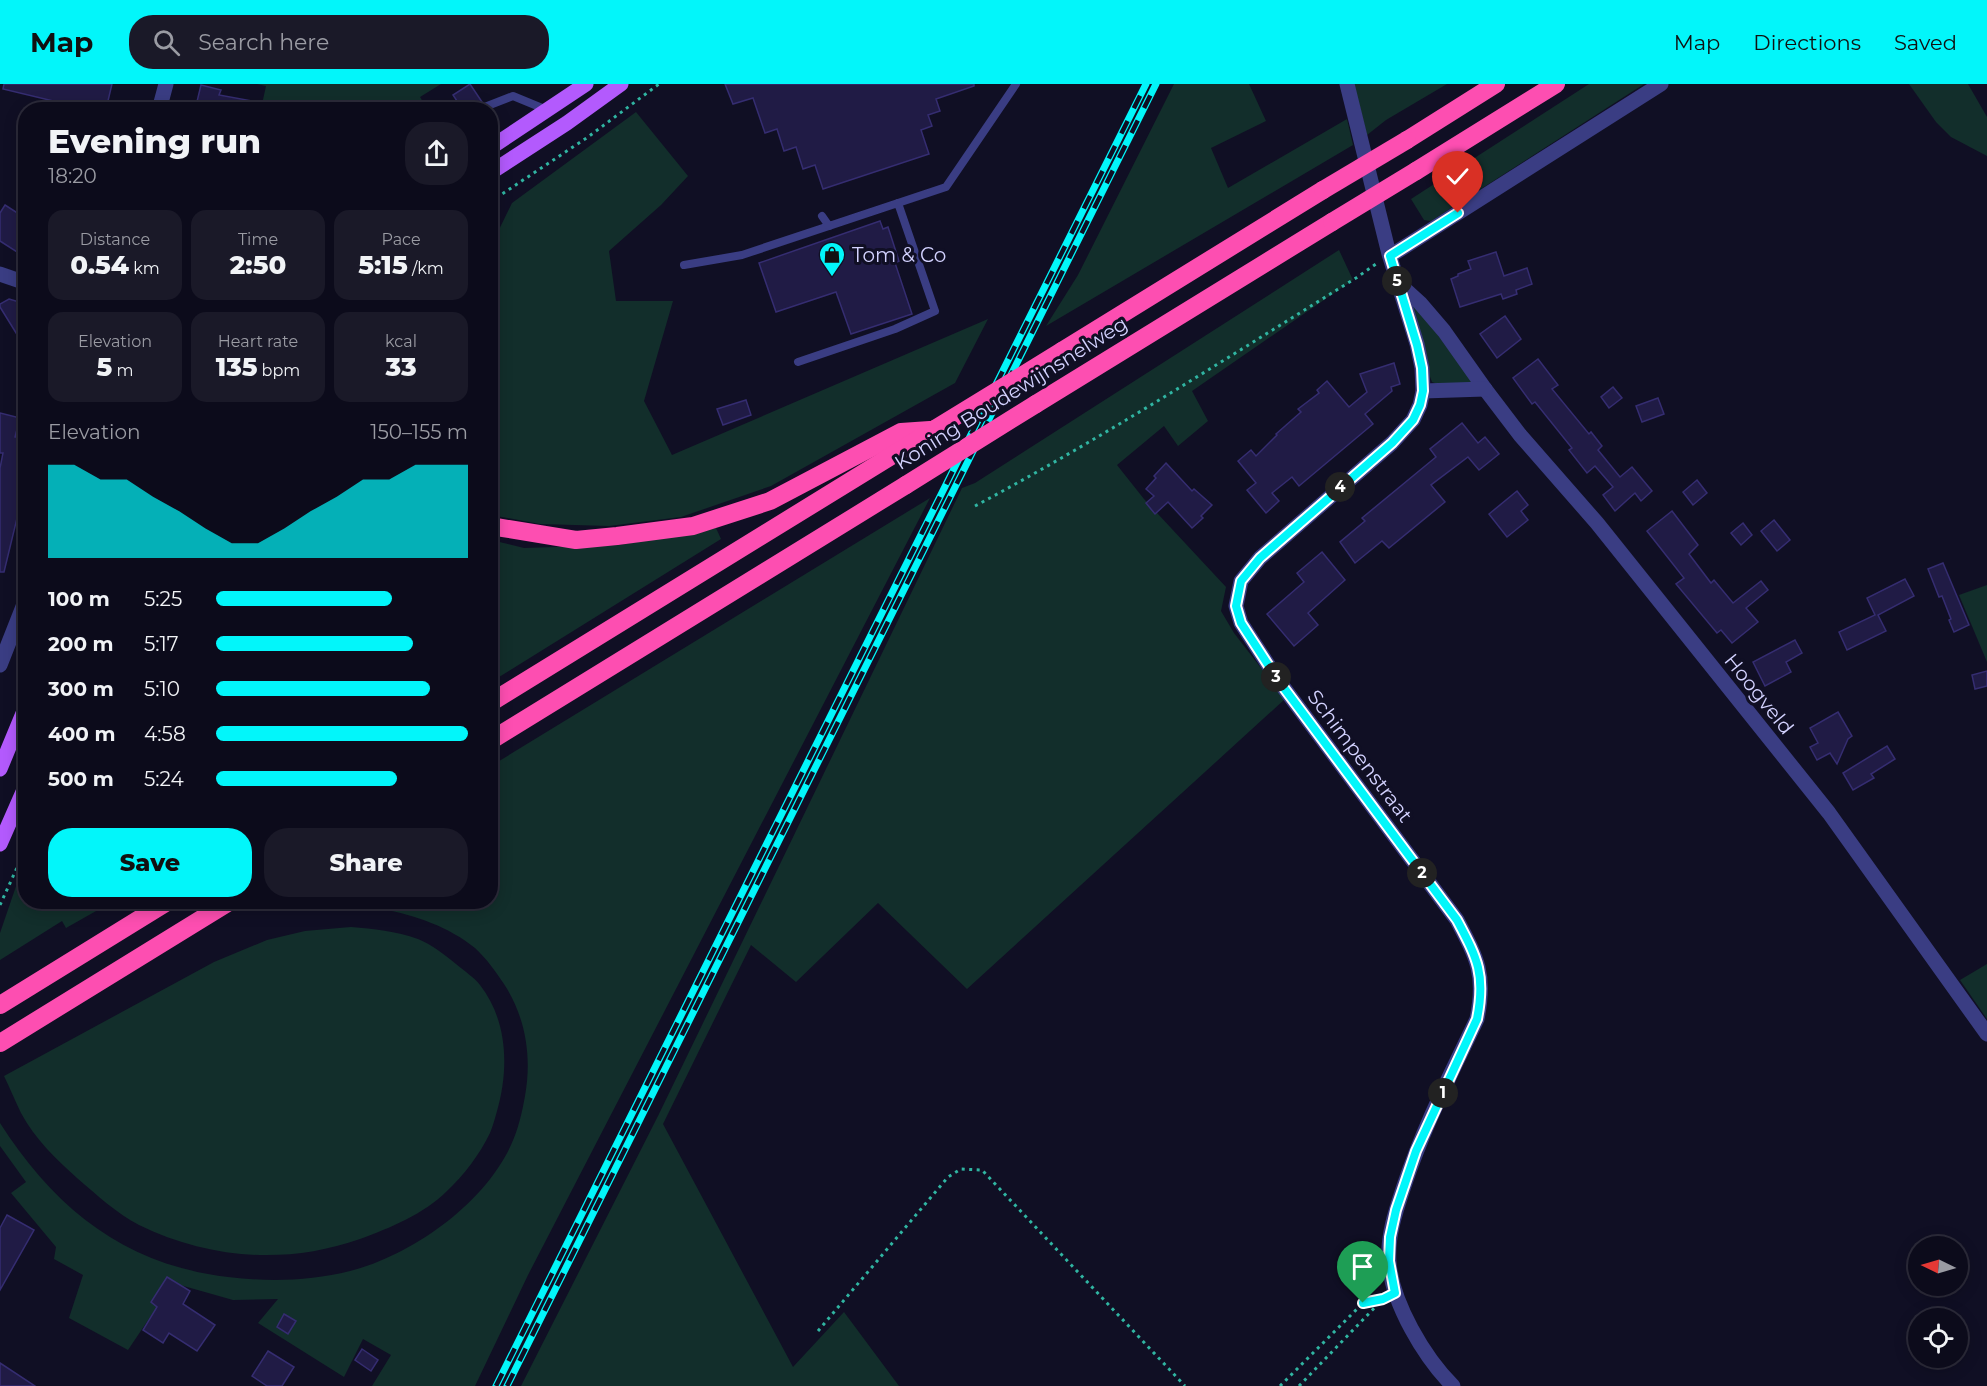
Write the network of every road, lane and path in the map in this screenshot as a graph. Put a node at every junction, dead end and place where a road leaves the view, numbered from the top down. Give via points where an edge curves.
1 (166, 84) edge
2 (586, 84) edge
3 (621, 84) edge
4 (659, 84) edge
5 (1016, 84) edge
6 (1347, 84) edge
7 (1496, 84) edge
8 (1556, 84) edge
9 (1661, 84) edge
10 (161, 102) edge
11 (498, 102) edge
12 (548, 111) junction
13 (498, 143) edge
14 (498, 168) edge
15 (498, 197) edge
16 (898, 203) junction
17 (822, 216) dead end
18 (829, 226) junction
19 (1390, 255) junction
20 (684, 265) dead end
21 (0, 273) edge
22 (18, 280) edge
23 (1397, 282) junction
24 (798, 362) dead end
25 (1485, 389) junction
26 (1423, 391) junction
27 (935, 429) junction
28 (975, 506) dead end
29 (498, 527) edge
30 (18, 619) edge
31 (0, 665) edge
32 (498, 697) edge
33 (18, 725) edge
34 (498, 736) edge
35 (0, 769) edge
36 (18, 803) edge
37 (0, 844) edge
38 (18, 866) edge
39 (0, 905) edge
40 (148, 909) edge
41 (218, 909) edge
42 (0, 1005) edge
43 (1987, 1034) edge
44 (0, 1043) edge
45 (1389, 1296) junction
46 (818, 1331) dead end
47 (1185, 1386) edge
48 (1280, 1386) edge
49 (1299, 1386) edge
50 (1453, 1386) edge

1 - 10 street
2 - 12 main road
3 - 14 main road
4 - 15 path
5 - 16 lane via 946,187
6 - 19 street, Schimpenstraat
7 - 27 highway, Koning Boudewijnsnelweg, bridge
8 - 34 highway, Koning Boudewijnsnelweg, bridge
9 - 19 street
11 - 12 lane via 513,96
12 - 13 main road
16 - 18 lane
16 - 24 lane via 935,311 896,329
17 - 18 lane
18 - 20 lane via 742,255
19 - 23 street, Schimpenstraat
19 - 28 path via 1175,390
21 - 22 street
23 - 25 street, Hoogveld via 1444,330
23 - 26 street, Schimpenstraat via 1417,345
25 - 26 street
25 - 43 street, Hoogveld via 1828,813
26 - 45 street, Schimpenstraat via 1413,420 1392,443 1260,558 1241,581 1236,606 1241,623 1278,680 1457,920 1480,972 1477,1019 1416,1151 1396,1210 1390,1237
27 - 29 highway via 901,432 770,501 693,526 576,540
27 - 32 highway, Koning Boudewijnsnelweg
30 - 31 street
33 - 35 main road
36 - 37 main road
38 - 39 path
40 - 42 highway
41 - 44 highway
45 - 48 path via 1363,1303
45 - 49 path
45 - 50 street, Schimpenstraat
46 - 47 path via 948,1177 961,1169 982,1170

